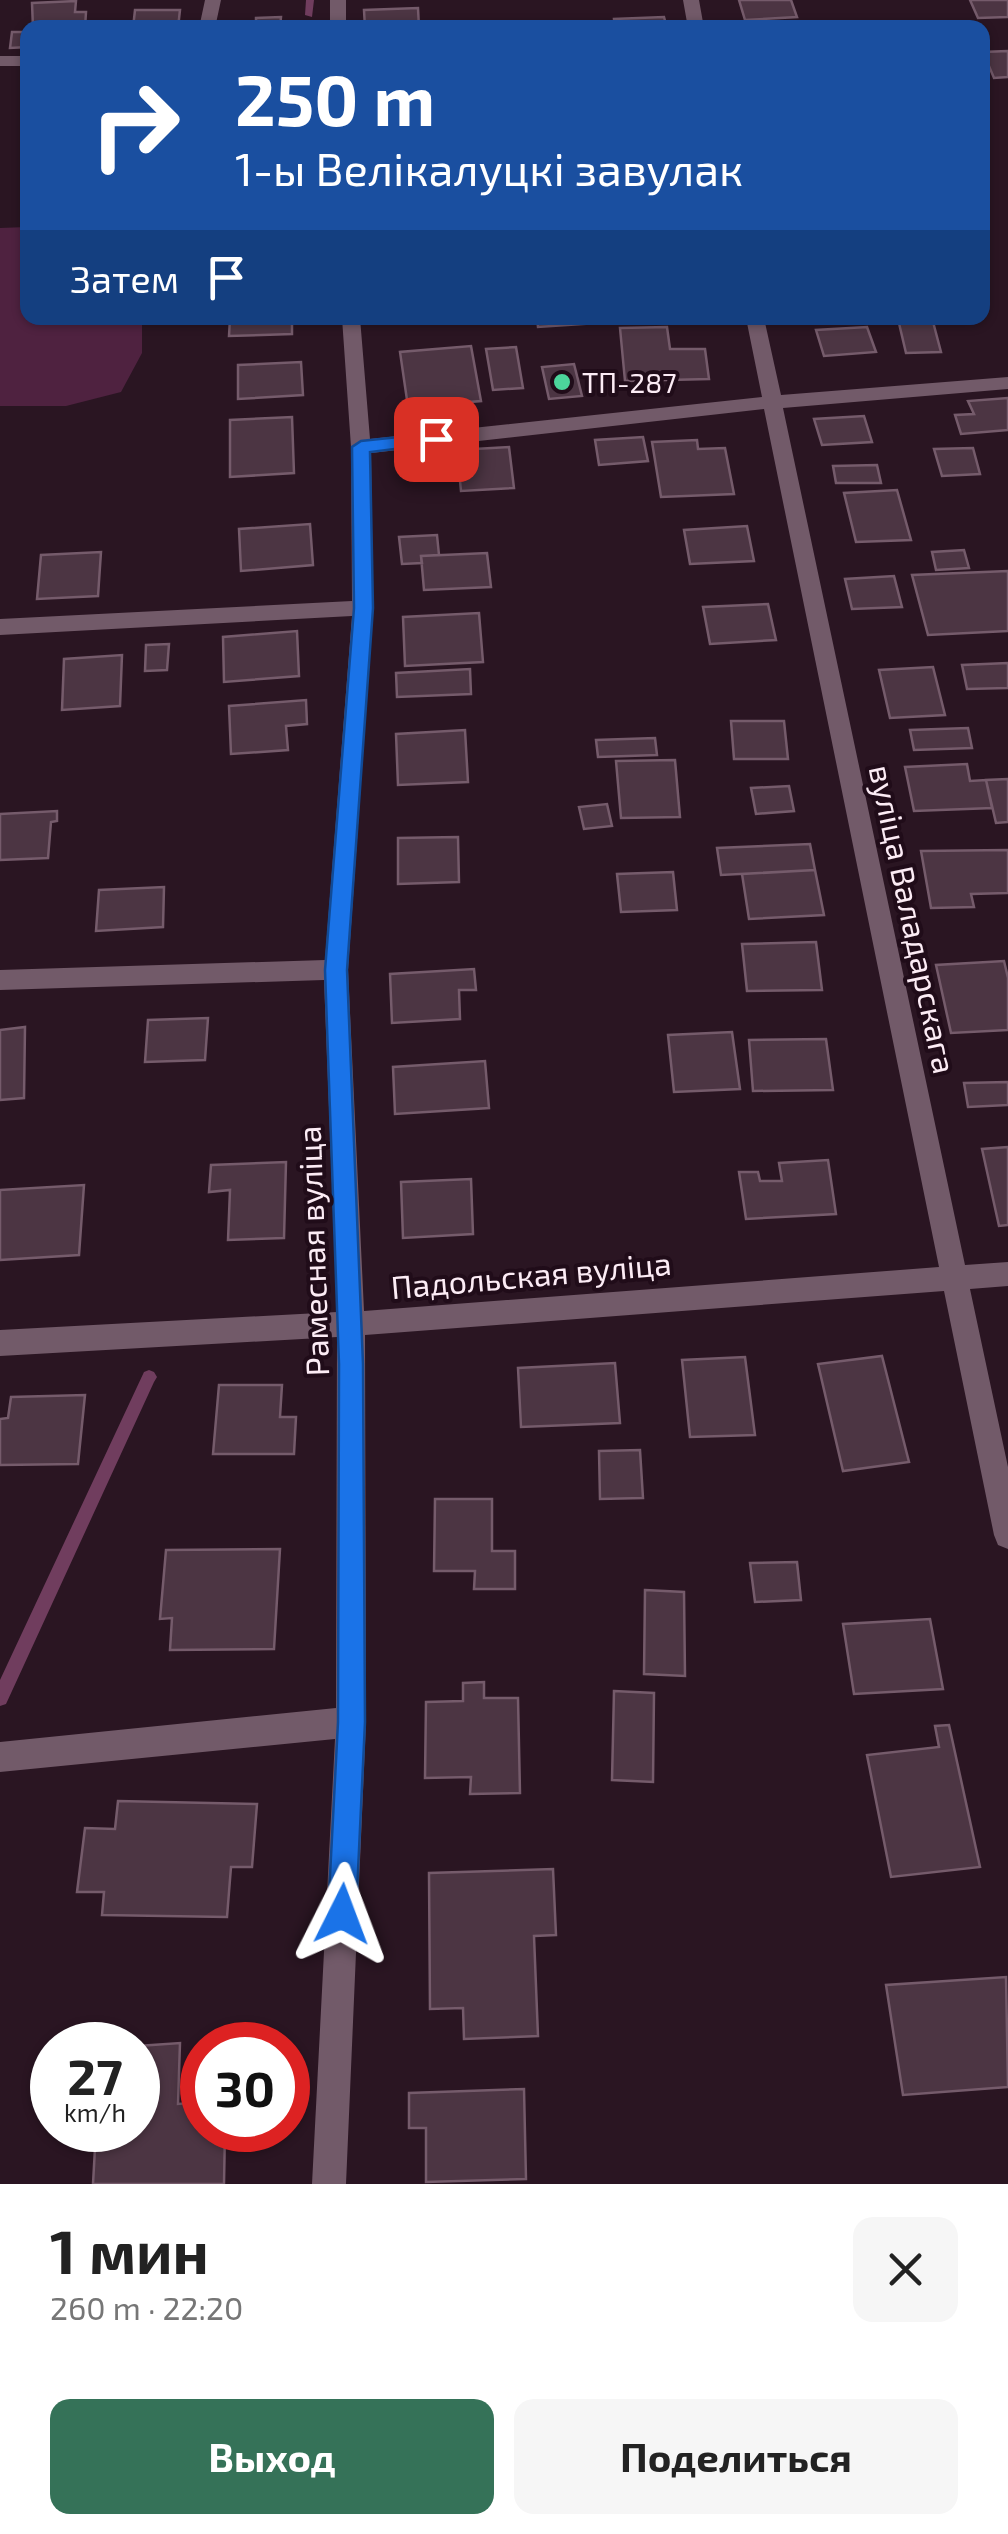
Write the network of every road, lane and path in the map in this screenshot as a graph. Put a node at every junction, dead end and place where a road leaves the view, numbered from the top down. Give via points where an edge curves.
1 (352, 325) edge
2 (756, 325) edge
3 (1008, 383) edge
4 (773, 402) junction
5 (361, 447) junction
6 (364, 608) junction
7 (0, 627) edge
8 (336, 970) junction
9 (0, 980) edge
10 (1008, 1274) edge
11 (955, 1275) junction
12 (351, 1324) junction
13 (0, 1343) edge
14 (1008, 1535) edge
15 (352, 1722) junction
16 (0, 1758) edge
17 (328, 2184) edge

1 - 5 street, Рамесная вуліца
2 - 4 street, вуліца Валадарскага
3 - 4 street
4 - 5 street
4 - 11 street, вуліца Валадарскага
5 - 6 street, Рамесная вуліца
6 - 7 street
6 - 8 street, Рамесная вуліца
8 - 9 street
8 - 12 street, Рамесная вуліца
10 - 11 street, Падольская вуліца
11 - 12 street, Падольская вуліца
11 - 14 street, вуліца Валадарскага
12 - 13 street, Падольская вуліца
12 - 15 street, Рамесная вуліца
15 - 16 street
15 - 17 street, Рамесная вуліца

